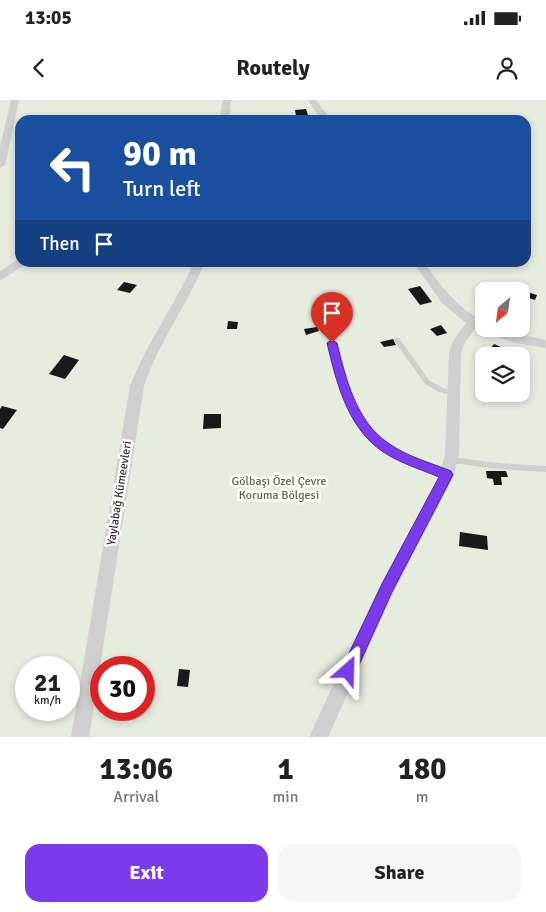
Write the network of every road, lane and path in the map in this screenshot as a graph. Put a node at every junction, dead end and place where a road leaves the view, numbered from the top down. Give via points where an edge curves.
1 (15, 100) edge
2 (227, 100) edge
3 (312, 100) edge
4 (225, 115) edge
5 (322, 115) edge
6 (0, 165) edge
7 (15, 266) edge
8 (198, 267) edge
9 (421, 267) edge
10 (0, 277) edge
11 (475, 323) edge
12 (475, 331) edge
13 (510, 338) edge
14 (397, 340) dead end
15 (332, 343) dead end
16 (546, 344) edge
17 (453, 394) junction
18 (449, 467) junction
19 (546, 469) edge
20 (80, 737) edge
21 (318, 737) edge

1 - 6 street via 8,121 7,147
2 - 4 street
3 - 5 street
7 - 10 street
8 - 20 street, Yaylabağ Kümeevleri via 144,366 137,386
9 - 11 street via 448,305
12 - 17 street via 459,341 455,353
13 - 16 street
14 - 17 lane via 428,382
15 - 18 lane via 339,374 356,416 367,432 394,453
17 - 18 street
18 - 19 lane
18 - 21 street via 387,588

